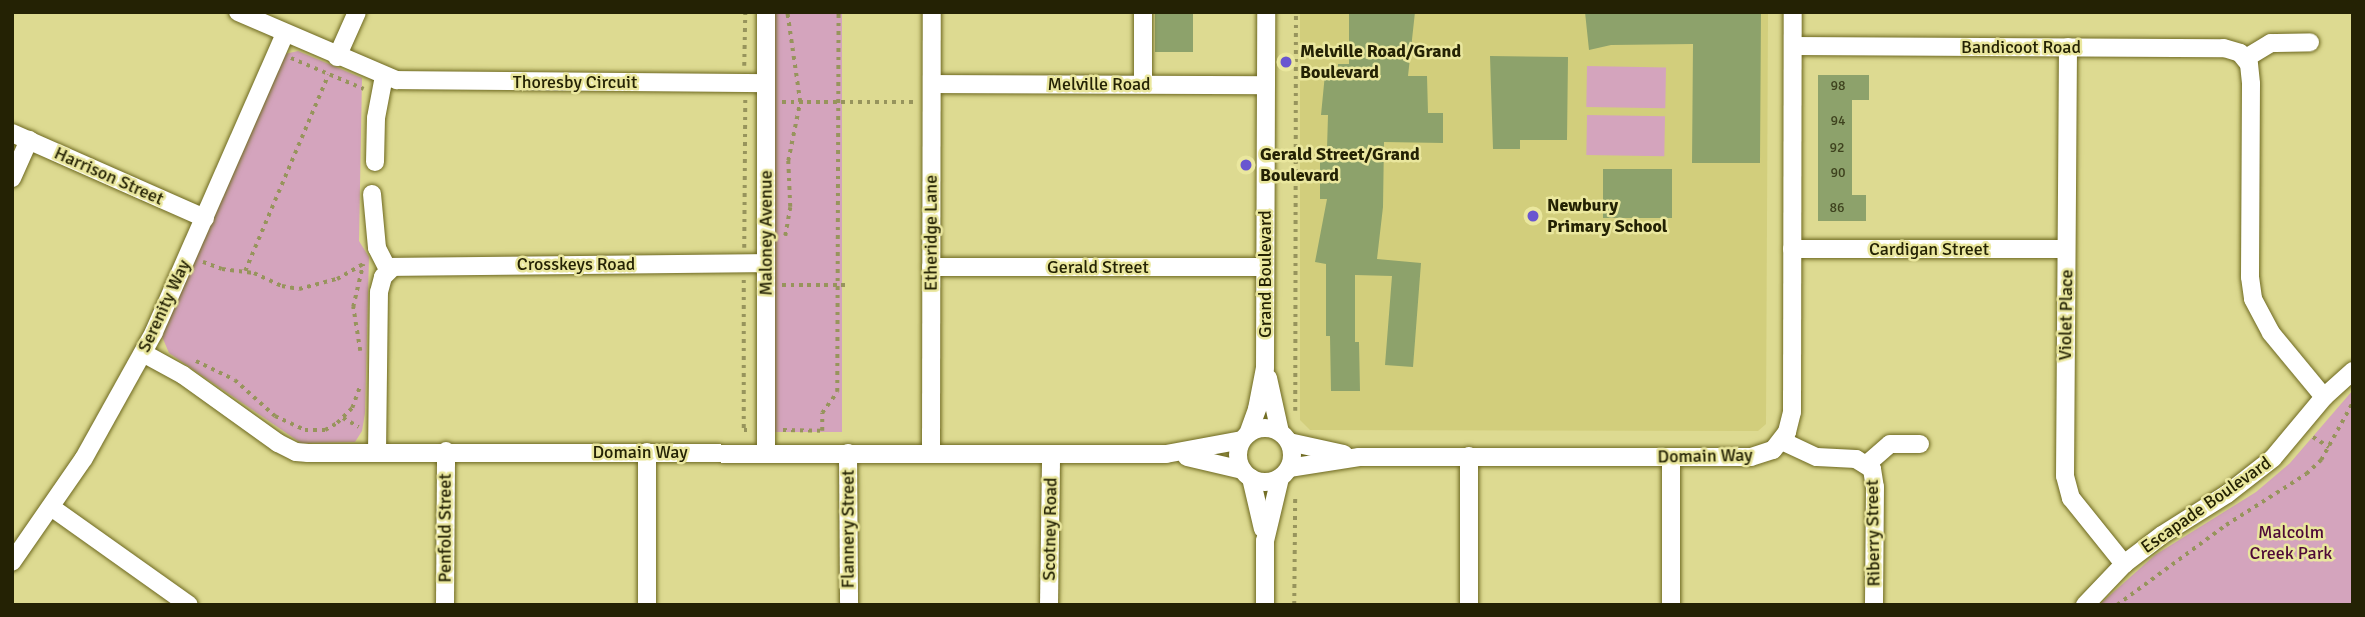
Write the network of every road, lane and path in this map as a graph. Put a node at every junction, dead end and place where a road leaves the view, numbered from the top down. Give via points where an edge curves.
1 (238, 12) edge
2 (357, 12) edge
3 (745, 12) edge
4 (766, 12) edge
5 (787, 12) edge
6 (838, 12) edge
7 (932, 12) edge
8 (1143, 12) edge
9 (1266, 12) edge
10 (1296, 12) edge
11 (1793, 12) edge
12 (285, 33) junction
13 (2310, 42) dead end
14 (1793, 46) junction
15 (2068, 47) junction
16 (337, 57) junction
17 (2246, 58) junction
18 (328, 75) dead end
19 (384, 76) junction
20 (745, 82) junction
21 (766, 83) junction
22 (932, 84) junction
23 (1143, 84) junction
24 (1266, 85) junction
25 (766, 102) junction
26 (800, 102) junction
27 (838, 102) junction
28 (922, 102) dead end
29 (20, 137) edge
30 (375, 162) dead end
31 (12, 178) edge
32 (372, 194) dead end
33 (205, 218) junction
34 (784, 240) dead end
35 (1792, 249) junction
36 (2066, 249) junction
37 (188, 253) junction
38 (369, 257) dead end
39 (744, 263) junction
40 (363, 264) junction
41 (766, 264) junction
42 (931, 267) junction
43 (1265, 267) junction
44 (388, 270) junction
45 (245, 271) junction
46 (783, 274) dead end
47 (837, 285) junction
48 (849, 285) dead end
49 (775, 286) junction
50 (784, 293) dead end
51 (143, 354) junction
52 (360, 354) dead end
53 (193, 360) dead end
54 (1265, 368) junction
55 (2353, 371) edge
56 (362, 373) dead end
57 (2324, 397) junction
58 (2353, 402) edge
59 (1295, 418) dead end
60 (784, 420) dead end
61 (765, 430) junction
62 (786, 430) junction
63 (1245, 437) junction
64 (1285, 437) junction
65 (1782, 441) junction
66 (1920, 444) dead end
67 (446, 451) junction
68 (647, 452) junction
69 (377, 453) junction
70 (766, 453) junction
71 (848, 453) junction
72 (931, 453) junction
73 (1051, 454) junction
74 (1166, 454) junction
75 (1469, 456) junction
76 (1359, 457) junction
77 (1671, 457) junction
78 (1867, 464) junction
79 (1285, 473) junction
80 (1247, 474) junction
81 (1295, 489) dead end
82 (51, 507) junction
83 (1265, 541) junction
84 (12, 562) edge
85 (2123, 564) junction
86 (189, 605) edge
87 (445, 605) edge
88 (647, 605) edge
89 (849, 605) edge
90 (1049, 605) edge
91 (1265, 605) edge
92 (1294, 605) edge
93 (1469, 605) edge
94 (1671, 605) edge
95 (1874, 605) edge
96 (2085, 605) edge
97 (2117, 605) edge

1 - 12 street, Thoresby Circuit
2 - 16 street
3 - 20 path
4 - 21 street, Maloney Avenue
5 - 26 path
6 - 27 path
7 - 22 street, Etheridge Lane
8 - 23 street
9 - 24 street, Grand Boulevard
10 - 59 path
11 - 14 street
12 - 16 street, Thoresby Circuit
12 - 33 street, Serenity Way
13 - 17 street via 2271,43
14 - 15 street, Bandicoot Road
14 - 35 street
15 - 17 street, Bandicoot Road via 2224,48
15 - 36 street, Violet Place
16 - 19 street, Thoresby Circuit
17 - 57 street via 2251,84 2253,299 2271,333
18 - 45 path
19 - 20 street, Thoresby Circuit via 426,82
19 - 30 street via 376,118
20 - 21 street, Thoresby Circuit
20 - 39 path
21 - 25 street, Maloney Avenue
22 - 23 street, Melville Road
22 - 42 street, Etheridge Lane
23 - 24 street, Melville Road
24 - 43 street, Grand Boulevard
25 - 26 path
25 - 41 street, Maloney Avenue
26 - 27 path
26 - 34 path via 788,161 790,207
27 - 28 path
27 - 47 path
29 - 31 street
29 - 33 street, Harrison Street
32 - 44 street via 377,248
33 - 37 street, Serenity Way
35 - 36 street, Cardigan Street
35 - 65 street via 1792,412
36 - 85 street, Violet Place via 2066,485 2071,498
37 - 45 path via 222,269
37 - 51 street, Serenity Way
38 - 40 path
39 - 41 street, Crosskeys Road
39 - 44 street, Crosskeys Road via 407,265
39 - 61 path via 744,430
40 - 45 path via 337,279 306,288 282,286
40 - 52 path via 353,307
41 - 49 street, Maloney Avenue
42 - 43 street, Gerald Street
42 - 72 street, Etheridge Lane
43 - 54 street, Grand Boulevard
44 - 69 street via 379,292
46 - 49 path
47 - 48 path
47 - 49 path
47 - 62 path via 836,396 822,413 822,431
49 - 50 path
49 - 61 street, Maloney Avenue
51 - 69 street, Domain Way via 296,452
51 - 82 street, Serenity Way
53 - 56 path via 228,375 275,416 306,430 325,430 343,418 356,398
54 - 63 street, Grand Boulevard via 1257,409
54 - 64 street, Grand Boulevard via 1272,407
55 - 57 street, Escapade Boulevard
57 - 85 street, Escapade Boulevard via 2287,444 2259,470
58 - 97 path via 2321,460 2306,474 2226,525
60 - 62 path
61 - 62 path
61 - 70 street, Maloney Avenue
63 - 64 street via 1260,428
63 - 74 street, Domain Way
63 - 80 street via 1238,455
64 - 76 street, Domain Way
64 - 79 street via 1292,460
65 - 77 street, Domain Way via 1757,457
65 - 78 street, Riberry Street via 1817,457
66 - 78 street, Riberry Street via 1890,444
67 - 68 street, Domain Way
67 - 69 street, Domain Way
67 - 87 street, Penfold Street
68 - 70 street, Domain Way
68 - 88 street
70 - 71 street, Domain Way
71 - 72 street, Domain Way
71 - 89 street, Flannery Street
72 - 73 street, Domain Way
73 - 74 street, Domain Way
73 - 90 street, Scotney Road
74 - 80 street, Domain Way via 1205,459
75 - 76 street, Domain Way
75 - 77 street, Domain Way
75 - 93 street
76 - 79 street, Domain Way
77 - 94 street
78 - 95 street, Riberry Street via 1875,487
79 - 80 street via 1265,482
79 - 83 street
80 - 83 street
81 - 92 path
82 - 84 street, Serenity Way
82 - 86 street
83 - 91 street
85 - 96 street, Escapade Boulevard

